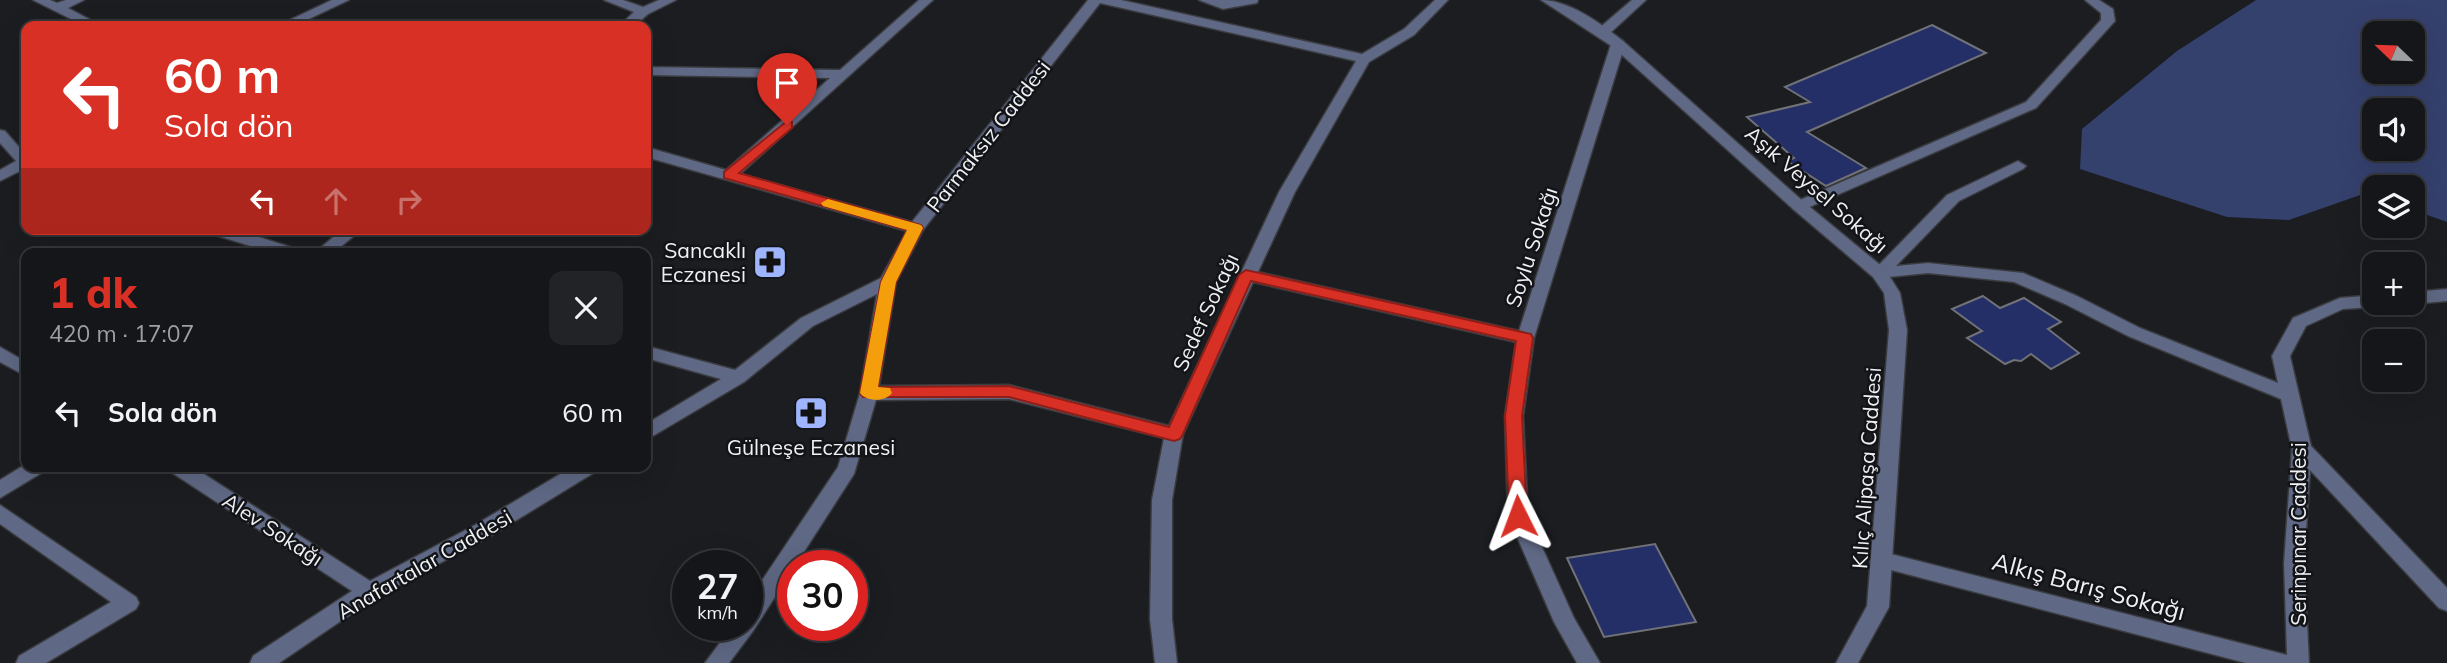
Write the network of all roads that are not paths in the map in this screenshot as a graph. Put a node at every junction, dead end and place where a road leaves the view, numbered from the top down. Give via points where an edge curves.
1 (39, 0) edge
2 (78, 0) edge
3 (343, 0) edge
4 (610, 0) edge
5 (670, 0) edge
6 (927, 0) edge
7 (1095, 0) edge
8 (1104, 0) edge
9 (1205, 0) edge
10 (1252, 0) edge
11 (1443, 0) edge
12 (1547, 0) edge
13 (1640, 0) edge
14 (2091, 0) edge
15 (57, 8) junction
16 (643, 11) junction
17 (84, 21) edge
18 (295, 21) edge
19 (632, 21) edge
20 (1603, 32) junction
21 (1618, 44) junction
22 (1364, 59) junction
23 (651, 71) edge
24 (845, 74) junction
25 (0, 134) edge
26 (651, 153) edge
27 (21, 157) edge
28 (21, 166) edge
29 (2018, 166) dead end
30 (729, 175) junction
31 (0, 176) edge
32 (1799, 206) junction
33 (916, 228) junction
34 (234, 235) edge
35 (346, 235) edge
36 (275, 248) edge
37 (329, 248) edge
38 (1879, 272) junction
39 (1246, 275) junction
40 (888, 282) junction
41 (2447, 295) edge
42 (2425, 297) edge
43 (2362, 302) edge
44 (1525, 338) junction
45 (0, 353) edge
46 (651, 353) edge
47 (21, 367) edge
48 (738, 377) junction
49 (869, 393) junction
50 (2292, 396) junction
51 (651, 430) edge
52 (1174, 434) junction
53 (2302, 449) junction
54 (28, 472) edge
55 (186, 472) edge
56 (580, 472) edge
57 (0, 490) edge
58 (0, 513) edge
59 (1883, 560) junction
60 (369, 591) junction
61 (763, 597) edge
62 (2447, 602) edge
63 (732, 641) edge
64 (27, 663) edge
65 (261, 663) edge
66 (716, 663) edge
67 (1166, 663) edge
68 (1589, 663) edge
69 (1847, 663) edge
70 (2282, 663) edge
71 (2298, 663) edge

1 - 15 street
2 - 15 street
3 - 18 street
4 - 16 street
5 - 16 street
6 - 24 street
7 - 33 street, Parmaksız Caddesi
8 - 22 street
9 - 10 street via 1223,5
11 - 22 street, Sedef Sokağı via 1409,32
12 - 20 street, Aşık Veysel Sokağı
13 - 20 street
14 - 32 street via 2108,12 2108,21 2031,106
15 - 17 street
16 - 19 street
20 - 21 street, Aşık Veysel Sokağı
21 - 32 street, Aşık Veysel Sokağı
21 - 44 street, Soylu Sokağı
22 - 39 street, Sedef Sokağı via 1287,192
23 - 24 street
24 - 30 street
25 - 27 street
26 - 30 street
28 - 31 street
29 - 38 street via 1953,198
30 - 33 street
32 - 38 street, Aşık Veysel Sokağı
33 - 40 street, Parmaksız Caddesi
34 - 36 street
35 - 37 street
38 - 50 street, Aşık Veysel Sokağı via 1928,268 2017,277 2134,332
38 - 59 street, Kılıç Alipaşa Caddesi via 1892,293 1898,330
39 - 44 street
39 - 52 street, Sedef Sokağı
40 - 48 street via 807,322
40 - 49 street, Parmaksız Caddesi
41 - 42 street
43 - 50 street, Serinpınar Caddesi via 2340,304 2299,323 2281,356
44 - 68 street, Soylu Sokağı via 1514,416 1518,516 1565,622
45 - 47 street
46 - 48 street
48 - 51 street
49 - 52 street via 1009,391
49 - 61 street, Parmaksız Caddesi via 847,469
50 - 53 street, Serinpınar Caddesi
52 - 67 street, Sedef Sokağı via 1162,500 1161,619
53 - 62 street
53 - 71 street, Serinpınar Caddesi via 2294,563
54 - 57 street
55 - 60 street, Alev Sokağı
56 - 60 street, Anafartalar Caddesi
58 - 64 street via 128,603
59 - 69 street, Kılıç Alipaşa Caddesi via 1878,607
59 - 70 street, Alkış Barış Sokağı
60 - 65 street, Anafartalar Caddesi
63 - 66 street, Parmaksız Caddesi

